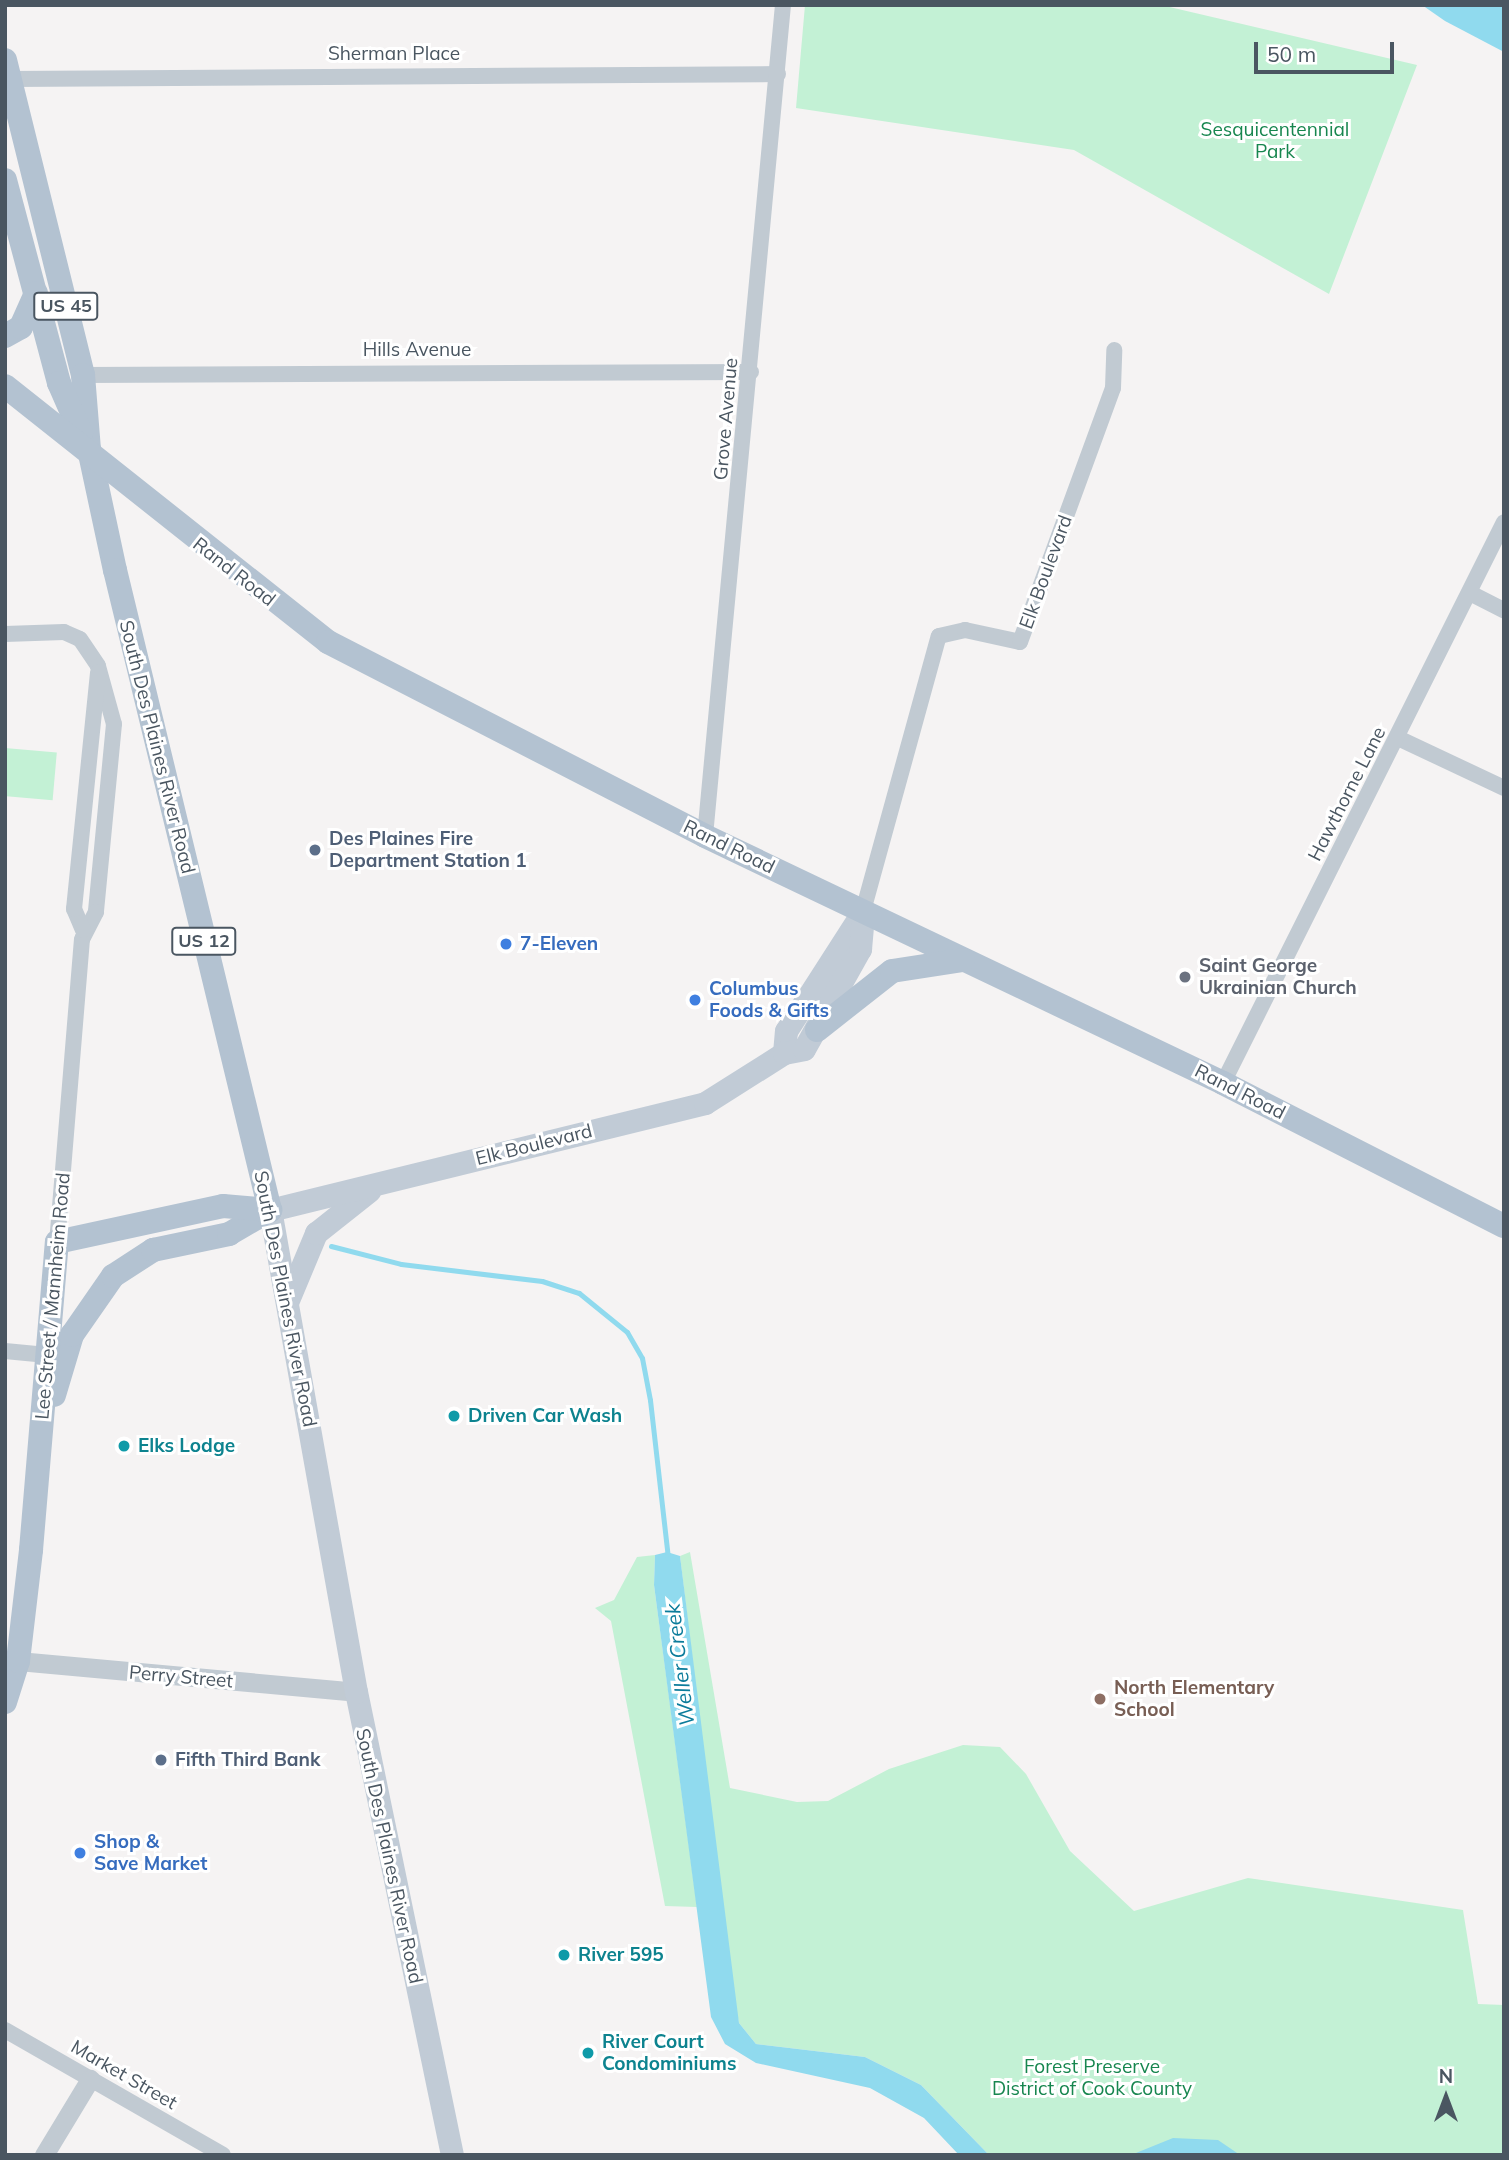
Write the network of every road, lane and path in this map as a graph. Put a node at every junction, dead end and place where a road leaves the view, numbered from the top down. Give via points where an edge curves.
1 (783, 5) edge
2 (8, 70) edge
3 (778, 74) junction
4 (5, 180) edge
5 (36, 293) junction
6 (5, 336) edge
7 (1114, 350) dead end
8 (751, 372) junction
9 (83, 375) junction
10 (5, 386) edge
11 (89, 449) junction
12 (1504, 522) edge
13 (1470, 593) junction
14 (1504, 610) edge
15 (5, 634) edge
16 (98, 666) junction
17 (1399, 739) junction
18 (1504, 788) edge
19 (705, 836) junction
20 (863, 911) junction
21 (83, 930) junction
22 (966, 960) junction
23 (817, 1030) junction
24 (784, 1053) junction
25 (1223, 1083) junction
26 (387, 1182) junction
27 (270, 1210) junction
28 (1504, 1226) edge
29 (57, 1242) junction
30 (287, 1303) junction
31 (5, 1351) edge
32 (47, 1355) junction
33 (40, 1443) junction
34 (9, 1663) edge
35 (356, 1692) junction
36 (5, 1702) edge
37 (5, 2030) edge
38 (90, 2079) junction
39 (44, 2155) edge
40 (223, 2155) edge
41 (452, 2155) edge

1 - 3 street, Grove Avenue
2 - 3 street, Sherman Place
2 - 9 main road, South Des Plaines River Road / US 45
3 - 8 street, Grove Avenue
4 - 5 main road, South Des Plaines River Road / US 45
5 - 6 main road via 21,327
5 - 11 main road, South Des Plaines River Road / US 45 via 59,383
7 - 20 street, Elk Boulevard via 1113,388 1020,642 965,630 939,636
8 - 9 street, Hills Avenue
8 - 19 street, Grove Avenue
9 - 11 main road, South Des Plaines River Road / US 45
10 - 11 main road, Rand Road
11 - 19 main road, Rand Road via 267,600 328,642
11 - 27 main road, South Des Plaines River Road / US 12
12 - 13 street, Hawthorne Lane
13 - 14 street
13 - 17 street, Hawthorne Lane
15 - 16 street via 64,632 80,639
16 - 21 street, Lee Street / Mannheim Road via 74,909
16 - 21 street, Lee Street / Mannheim Road via 109,694 114,749 96,912
17 - 18 street
17 - 25 street, Hawthorne Lane
19 - 20 main road, Rand Road
20 - 22 main road, Rand Road
20 - 23 main road, Elk Boulevard via 860,949
20 - 24 main road, Elk Boulevard via 786,1031
21 - 29 street, Lee Street / Mannheim Road
22 - 23 main road via 892,971
22 - 25 main road, Rand Road
23 - 24 main road, Elk Boulevard via 804,1049
24 - 26 main road, Elk Boulevard via 705,1103
25 - 28 main road, Rand Road
26 - 27 main road, Elk Boulevard
26 - 30 main road via 316,1233
27 - 29 main road, Elk Boulevard via 223,1206
27 - 30 main road, South Des Plaines River Road
27 - 33 main road, Elk Boulevard via 229,1234 153,1251 113,1276 72,1335
29 - 32 main road, Lee Street / Mannheim Road
30 - 35 main road, South Des Plaines River Road
31 - 32 street
32 - 33 main road, Lee Street / Mannheim Road
33 - 34 main road, Lee Street / Mannheim Road
34 - 35 street, Perry Street
34 - 36 main road, Lee Street / Mannheim Road
35 - 41 main road, South Des Plaines River Road
37 - 38 street, Market Street
38 - 39 street
38 - 40 street, Market Street

